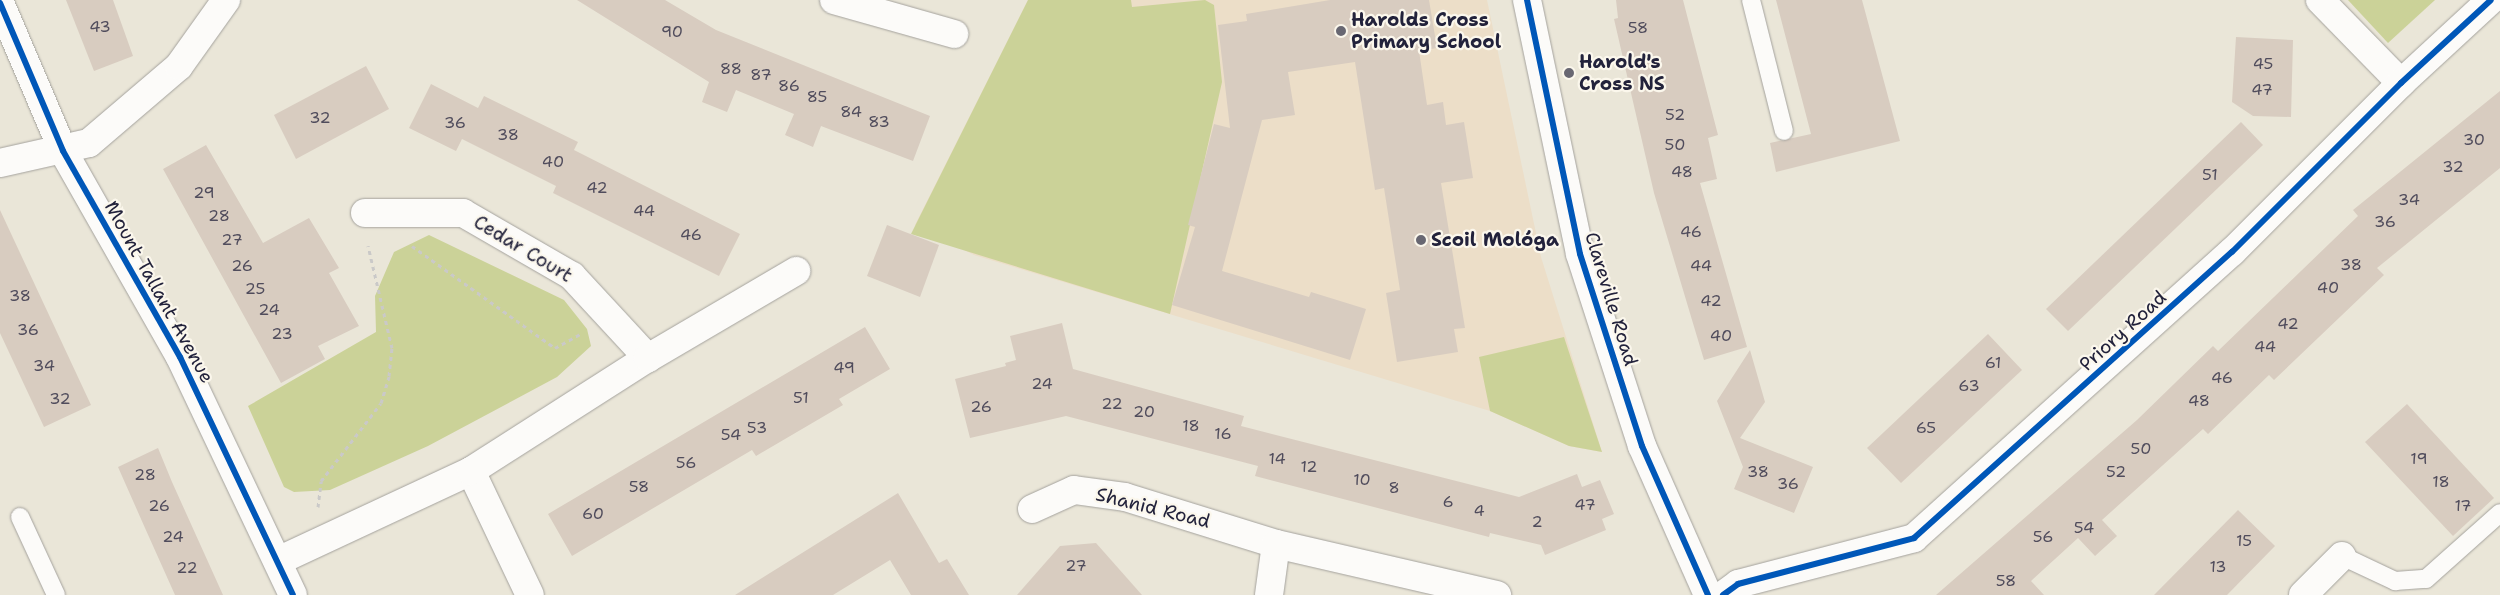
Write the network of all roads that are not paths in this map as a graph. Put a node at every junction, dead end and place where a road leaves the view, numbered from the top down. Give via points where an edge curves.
1 (226, 0) edge
2 (834, 0) edge
3 (1527, 0) edge
4 (1750, 0) edge
5 (2320, 0) edge
6 (2491, 0) edge
7 (0, 3) edge
8 (954, 34) dead end
9 (2401, 83) junction
10 (1784, 131) dead end
11 (63, 151) junction
12 (0, 163) edge
13 (365, 213) road end
14 (796, 271) dead end
15 (648, 358) junction
16 (471, 472) junction
17 (1032, 509) dead end
18 (2500, 513) edge
19 (20, 517) dead end
20 (1276, 544) junction
21 (2342, 556) joint
22 (280, 560) junction
23 (56, 595) edge
24 (293, 595) edge
25 (530, 595) edge
26 (1269, 595) edge
27 (1497, 595) edge
28 (1708, 595) edge
29 (1722, 595) edge
30 (2303, 595) edge

1 - 11 street via 179,66 89,143
2 - 8 street
3 - 28 street, Clareville Road via 1580,254 1642,446
4 - 10 lane
5 - 9 street
6 - 9 street, Priory Road
7 - 11 street, Mount Tallant Avenue
9 - 29 street, Priory Road via 2232,252 1914,538 1738,584
11 - 12 street
11 - 22 street, Mount Tallant Avenue via 180,357
13 - 15 street, Cedar Court via 463,213 572,276
14 - 15 street
15 - 16 street
16 - 22 street
16 - 25 street
17 - 20 street, Shanid Road via 1074,490 1125,497
18 - 21 lane via 2426,579 2395,581
19 - 23 lane
20 - 26 street
20 - 27 street, Shanid Road
21 - 30 street
22 - 24 street, Mount Tallant Avenue

